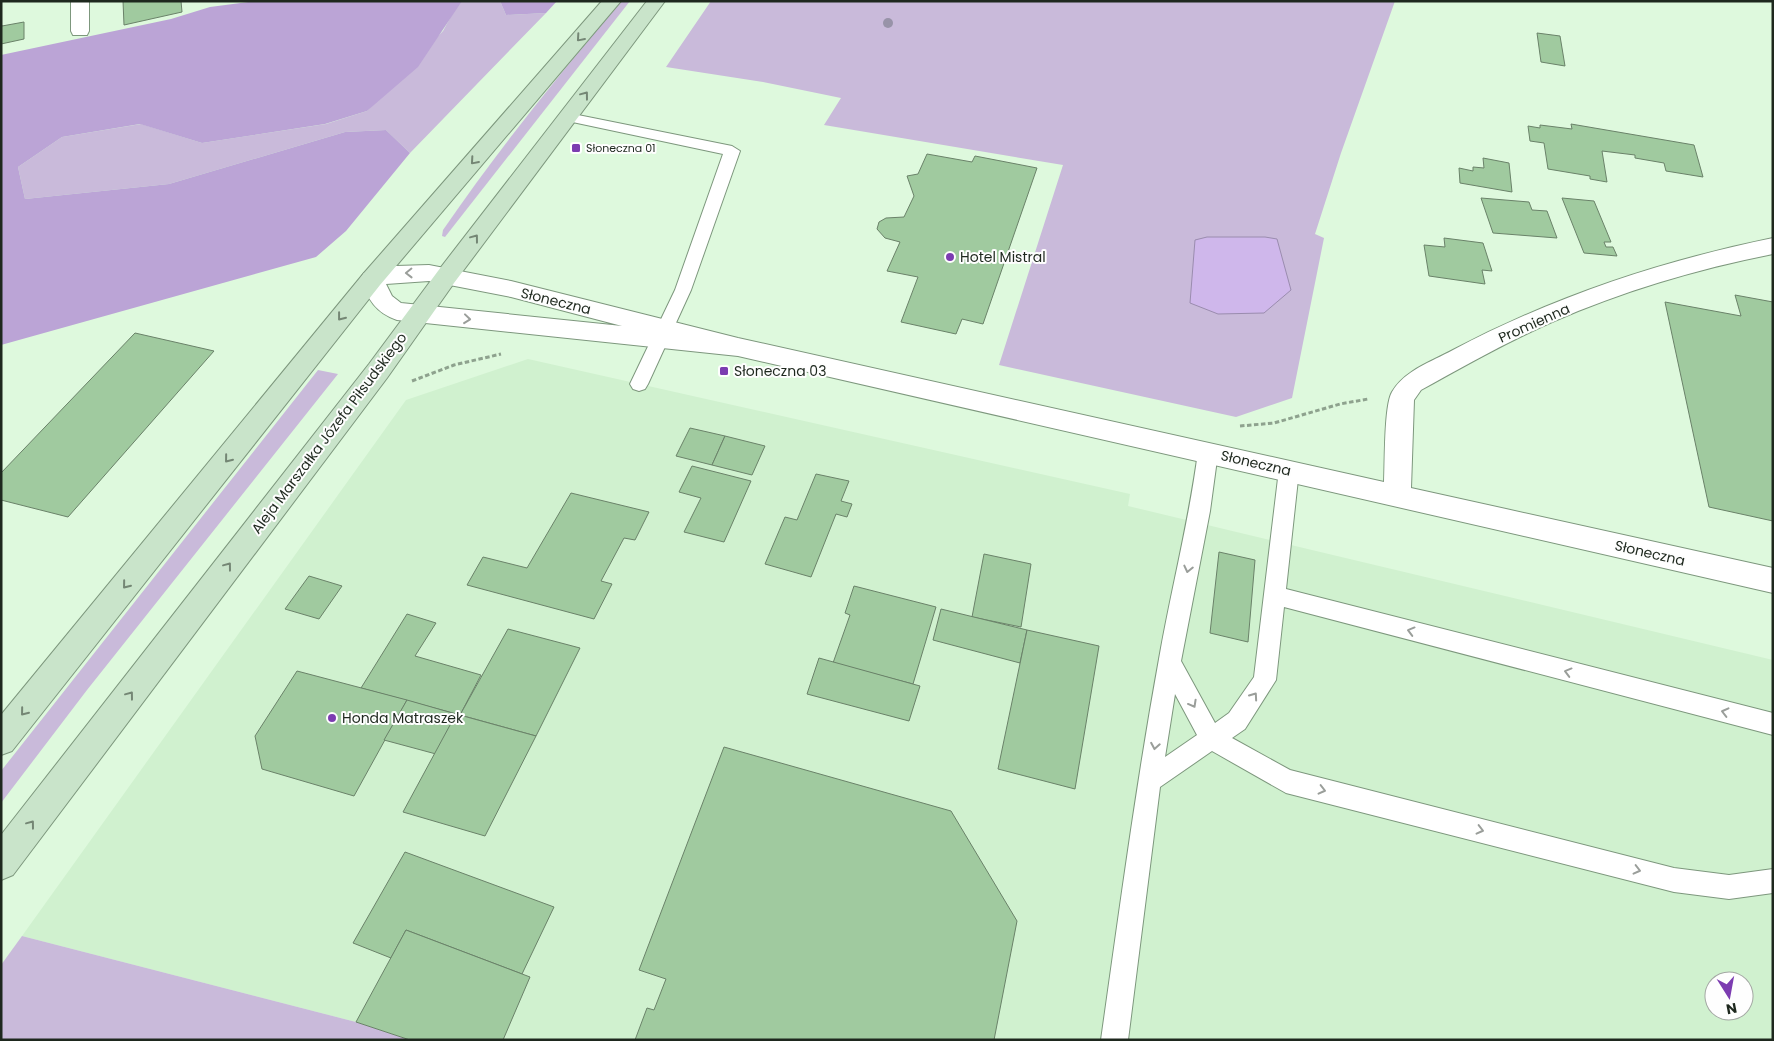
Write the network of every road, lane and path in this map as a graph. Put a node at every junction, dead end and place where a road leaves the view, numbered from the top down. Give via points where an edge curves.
1 (80, 1) edge
2 (612, 1) edge
3 (656, 1) edge
4 (80, 31) dead end
5 (568, 117) junction
6 (1773, 246) edge
7 (446, 277) junction
8 (372, 279) junction
9 (419, 314) junction
10 (663, 334) junction
11 (508, 352) dead end
12 (404, 384) dead end
13 (640, 384) dead end
14 (1401, 398) junction
15 (1231, 427) dead end
16 (1208, 452) junction
17 (1289, 470) junction
18 (1397, 495) junction
19 (1773, 581) edge
20 (1276, 596) junction
21 (1169, 661) junction
22 (1749, 718) junction
23 (1773, 724) edge
24 (1212, 738) junction
25 (1773, 739) edge
26 (1, 740) edge
27 (1149, 781) junction
28 (1, 863) edge
29 (1773, 881) edge
30 (1114, 1040) edge

1 - 4 street
2 -> 8 main road
5 -> 3 main road, Aleja Marszałka Józefa Piłsudskiego
7 -> 5 main road, Aleja Marszałka Józefa Piłsudskiego
5 - 10 lane via 732,151 683,290
6 - 14 street, Promienna via 1737,252 1689,266 1565,307 1412,383
7 -> 8 street, Słoneczna via 410,273
7 - 9 main road, Aleja Marszałka Józefa Piłsudskiego
7 - 10 street, Słoneczna via 511,289
8 - 9 street, Słoneczna via 386,306
8 -> 26 main road
9 -> 10 street, Słoneczna
28 -> 9 main road, Aleja Marszałka Józefa Piłsudskiego
10 - 13 lane
10 - 16 street, Słoneczna via 738,347
11 - 12 path via 454,365
14 - 15 path via 1373,398 1340,404 1274,424
14 - 18 street
16 - 17 street, Słoneczna
16 -> 21 lane via 1198,522
17 - 18 street, Słoneczna
17 - 20 lane
18 - 19 street, Słoneczna
22 -> 20 lane
24 -> 20 lane via 1237,721 1265,680
21 -> 24 lane
21 -> 27 lane
22 - 23 lane
22 - 25 lane
24 - 27 lane
24 -> 29 lane via 1286,781 1655,875 1729,887
27 - 30 lane

